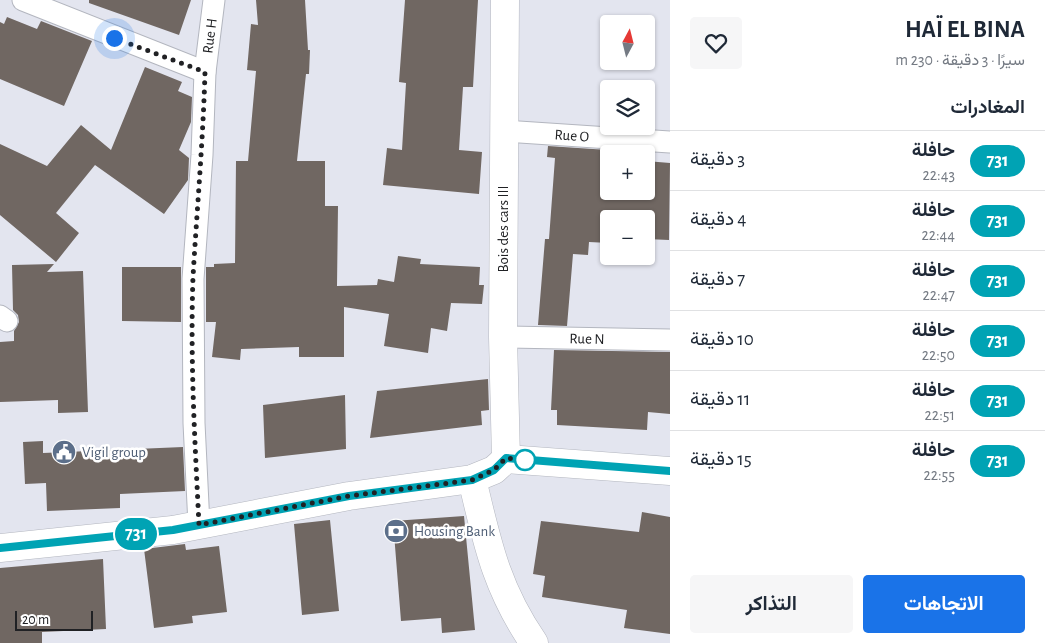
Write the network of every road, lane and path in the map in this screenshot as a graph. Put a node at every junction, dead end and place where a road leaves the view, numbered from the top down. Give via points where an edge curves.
1 (23, 0) edge
2 (214, 0) edge
3 (505, 0) edge
4 (205, 72) junction
5 (504, 131) junction
6 (670, 142) edge
7 (503, 337) junction
8 (670, 340) edge
9 (506, 458) junction
10 (670, 471) edge
11 (472, 480) junction
12 (199, 525) junction
13 (0, 548) edge
14 (534, 643) edge

1 - 4 street, Rue H
2 - 4 street, Rue H
3 - 5 main road, Bois des cars III
4 - 12 street, Rue H via 193,279 194,423
5 - 6 street, Rue O
5 - 7 main road, Bois des cars III
7 - 8 street, Rue N
7 - 9 main road, Bois des cars III
9 - 10 main road
9 - 11 main road via 494,470
11 - 12 main road via 349,496
11 - 14 main road via 491,560 511,609
12 - 13 main road

